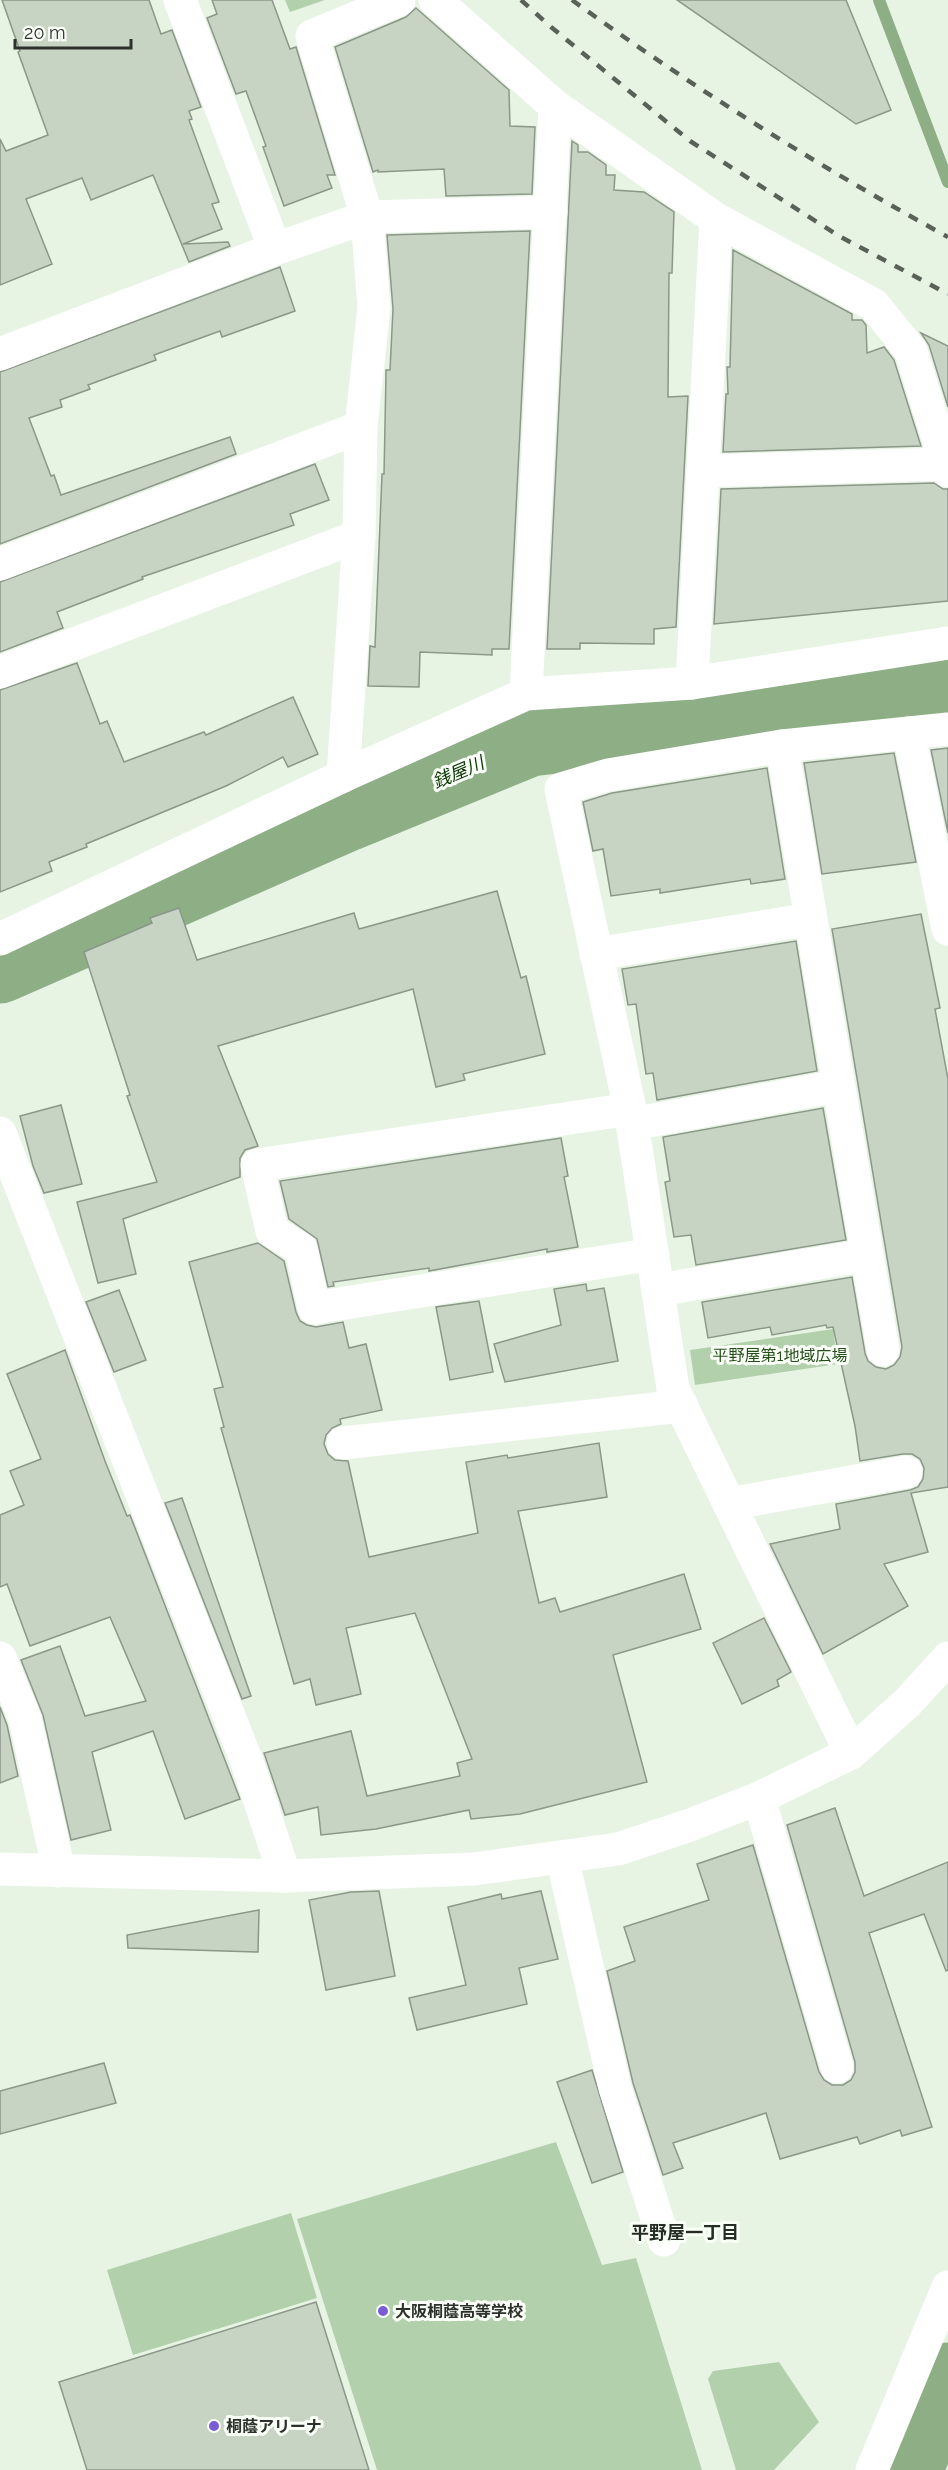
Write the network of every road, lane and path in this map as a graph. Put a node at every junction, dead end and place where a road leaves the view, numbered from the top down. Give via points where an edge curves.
1 (180, 0) edge
2 (399, 0) edge
3 (435, 0) edge
4 (555, 106) junction
5 (551, 212) junction
6 (367, 217) junction
7 (716, 219) junction
8 (275, 249) junction
9 (0, 354) edge
10 (361, 427) junction
11 (947, 468) edge
12 (703, 471) junction
13 (359, 536) junction
14 (0, 564) edge
15 (948, 643) edge
16 (0, 672) edge
17 (692, 683) junction
18 (526, 694) junction
19 (948, 729) edge
20 (909, 733) junction
21 (782, 746) junction
22 (343, 776) junction
23 (811, 919) junction
24 (948, 929) edge
25 (0, 939) edge
26 (596, 954) junction
27 (838, 1086) junction
28 (631, 1116) junction
29 (0, 1133) edge
30 (653, 1254) junction
31 (867, 1255) junction
32 (658, 1290) junction
33 (883, 1350) dead end
34 (682, 1406) junction
35 (343, 1443) dead end
36 (906, 1472) dead end
37 (729, 1504) junction
38 (0, 1658) edge
39 (948, 1658) edge
40 (851, 1753) junction
41 (759, 1798) junction
42 (561, 1857) junction
43 (0, 1869) edge
44 (59, 1870) junction
45 (285, 1876) junction
46 (837, 2067) dead end
47 (664, 2240) dead end
48 (948, 2287) edge
49 (872, 2470) edge

1 - 8 street
2 - 6 street via 312,36
3 - 4 street
4 - 5 street
4 - 7 street
5 - 6 street
5 - 18 street
6 - 8 street
6 - 10 street via 374,307
7 - 11 street via 874,305 911,351
7 - 12 street
8 - 9 street
10 - 13 street
10 - 14 street
11 - 12 street
12 - 17 street
13 - 16 street
13 - 22 street
15 - 17 street
17 - 18 street
18 - 22 street
19 - 20 street
20 - 21 street
20 - 24 street
21 - 23 street
21 - 26 street via 608,775 561,789
22 - 25 street
23 - 26 street
23 - 27 street
26 - 28 street
27 - 28 street
27 - 31 street
28 - 30 street
28 - 30 street via 257,1165 272,1231 301,1249 314,1308
29 - 45 street via 238,1740
30 - 32 street
31 - 32 street
31 - 33 street
32 - 34 street via 673,1389
34 - 35 street
34 - 37 street
36 - 37 street
37 - 40 street
38 - 44 street via 25,1719
39 - 40 street via 908,1702
40 - 41 street
41 - 42 street via 618,1849
41 - 46 street
42 - 45 street via 474,1869
42 - 47 street via 615,2088
43 - 44 street
44 - 45 street
48 - 49 street

